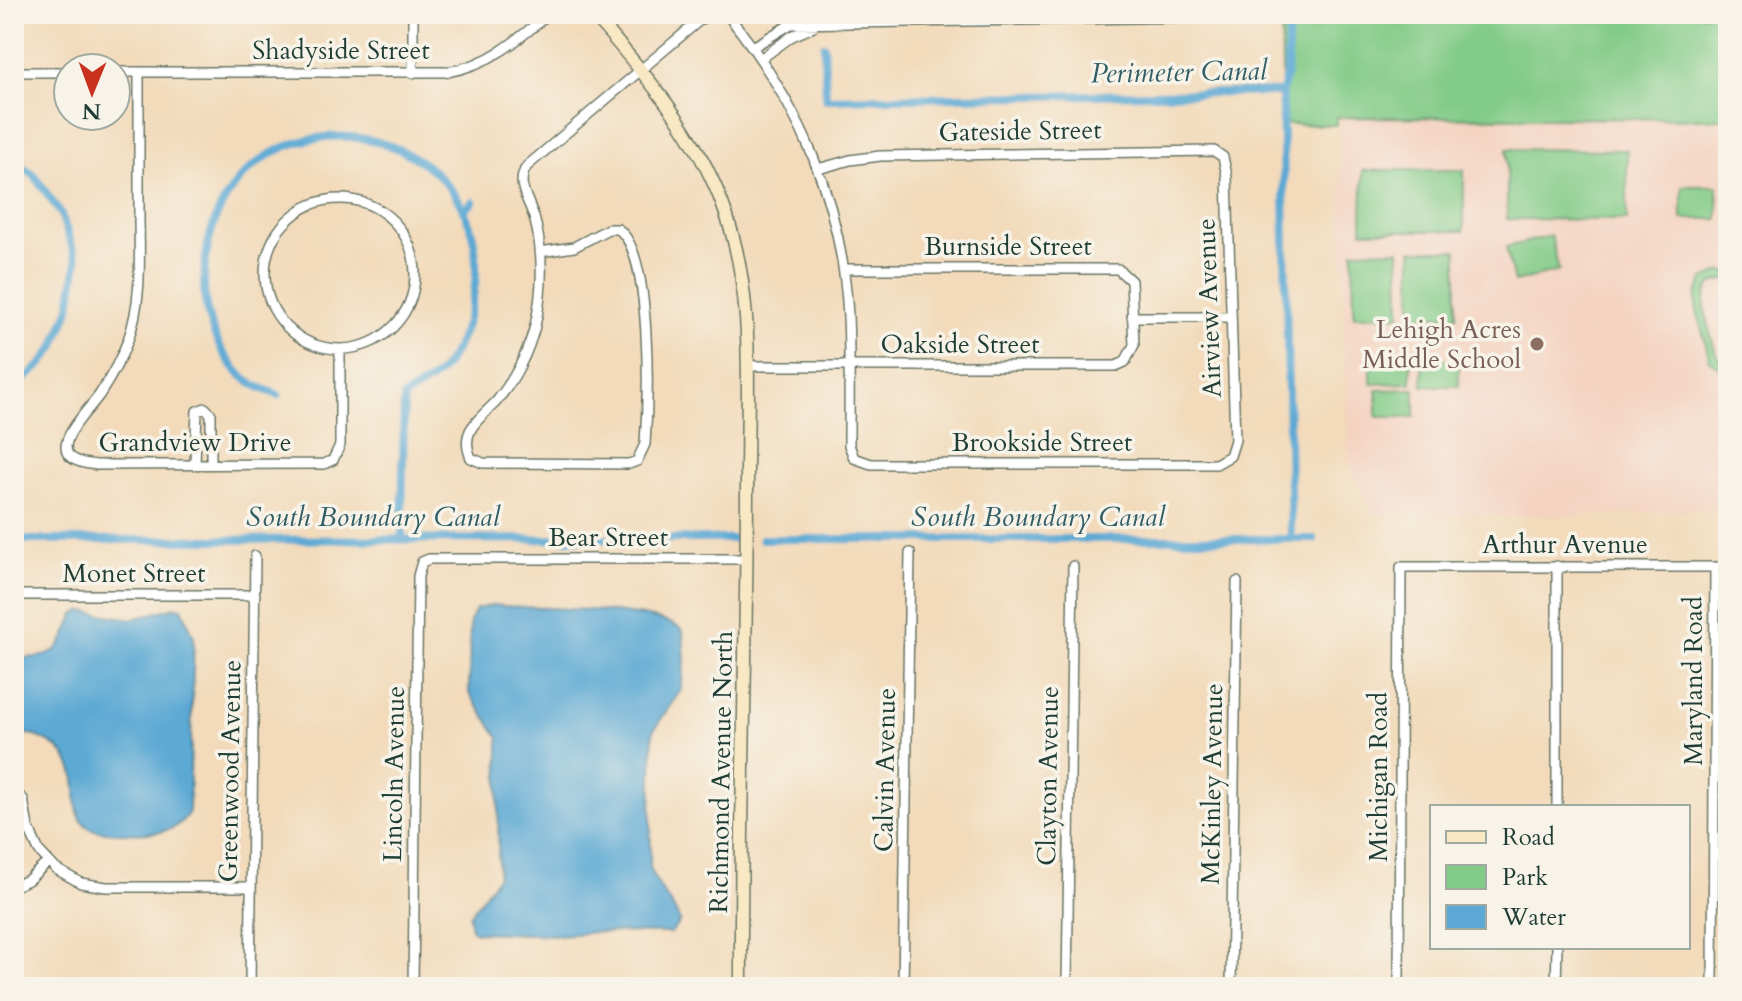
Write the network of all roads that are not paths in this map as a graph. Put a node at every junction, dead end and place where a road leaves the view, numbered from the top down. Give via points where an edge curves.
1 (413, 14) edge
2 (548, 14) edge
3 (593, 14) edge
4 (707, 14) edge
5 (727, 14) edge
6 (1210, 14) edge
7 (1119, 16) edge
8 (989, 17) edge
9 (898, 18) edge
10 (822, 24) junction
11 (753, 47) junction
12 (762, 58) junction
13 (641, 69) junction
14 (14, 72) edge
15 (52, 72) edge
16 (132, 72) edge
17 (139, 72) junction
18 (413, 73) junction
19 (1223, 157) joint
20 (818, 169) junction
21 (540, 252) junction
22 (844, 269) junction
23 (1132, 317) junction
24 (1231, 317) junction
25 (340, 349) junction
26 (747, 366) junction
27 (849, 366) junction
28 (1230, 456) joint
29 (195, 464) junction
30 (211, 464) junction
31 (910, 553) dead end
32 (255, 556) dead end
33 (747, 559) junction
34 (422, 562) joint
35 (1073, 566) dead end
36 (1557, 566) junction
37 (1401, 567) joint
38 (1715, 567) junction
39 (1728, 567) edge
40 (1237, 582) dead end
41 (14, 595) edge
42 (255, 595) junction
43 (14, 792) edge
44 (1557, 805) edge
45 (48, 862) junction
46 (14, 886) edge
47 (250, 887) junction
48 (1557, 949) edge
49 (250, 987) edge
50 (413, 987) edge
51 (741, 987) edge
52 (903, 987) edge
53 (1067, 987) edge
54 (1231, 987) edge
55 (1399, 987) edge
56 (1556, 987) edge
57 (1713, 987) edge

1 - 18 street
2 - 18 street, Shadyside Street via 489,60 461,69
3 - 13 street, Richmond Avenue North
4 - 13 street
5 - 11 street
6 - 7 street
7 - 8 street
8 - 9 street
9 - 10 street
10 - 11 street via 791,24
10 - 12 street via 792,36
11 - 12 street
12 - 20 street via 806,136
13 - 21 street via 522,175
13 - 26 street, Richmond Avenue North via 686,128 723,205 746,305
14 - 15 street
16 - 17 street, Shadyside Street
17 - 18 street, Shadyside Street
17 - 29 street, Grandview Drive via 135,316 119,362 70,429 66,446 69,456 85,464
19 - 20 street, Gateside Street via 1192,150 909,155 863,157
19 - 24 street, Airview Avenue
20 - 22 street
21 - 21 street via 541,290 532,335 504,390 471,429 471,458 492,464 637,461 646,432 646,335 629,241 618,229 608,229 574,247
22 - 23 street, Burnside Street via 1118,269 1131,281
22 - 27 street
23 - 24 street
23 - 27 street, Oakside Street via 1134,345 1125,362 1116,366
24 - 28 street, Airview Avenue via 1235,440
25 - 25 street via 375,340 395,325 412,297 415,270 410,245 396,222 375,206 337,199 306,206 285,222 270,248 265,271 268,294 283,322 309,342
25 - 30 street, Grandview Drive via 338,453 333,460
26 - 27 street, Oakside Street
26 - 33 street, Richmond Avenue North
27 - 28 street, Brookside Street via 849,445 854,458 871,464 1216,464
29 - 30 street, Grandview Drive
29 - 30 street via 197,411 205,408 211,414
31 - 52 street, Calvin Avenue
32 - 42 street, Greenwood Avenue
33 - 34 street, Bear Street
33 - 51 street, Richmond Avenue North
34 - 50 street, Lincoln Avenue
35 - 53 street, Clayton Avenue
36 - 37 street, Arthur Avenue
36 - 38 street, Arthur Avenue
36 - 44 street
37 - 55 street, Michigan Road
38 - 39 street, Arthur Avenue
38 - 57 street, Maryland Road
40 - 54 street, McKinley Avenue
41 - 42 street, Monet Street
42 - 47 street, Greenwood Avenue
43 - 45 street via 23,799 31,836
45 - 46 street
45 - 47 street via 69,877 97,886
47 - 49 street, Greenwood Avenue
48 - 56 street

